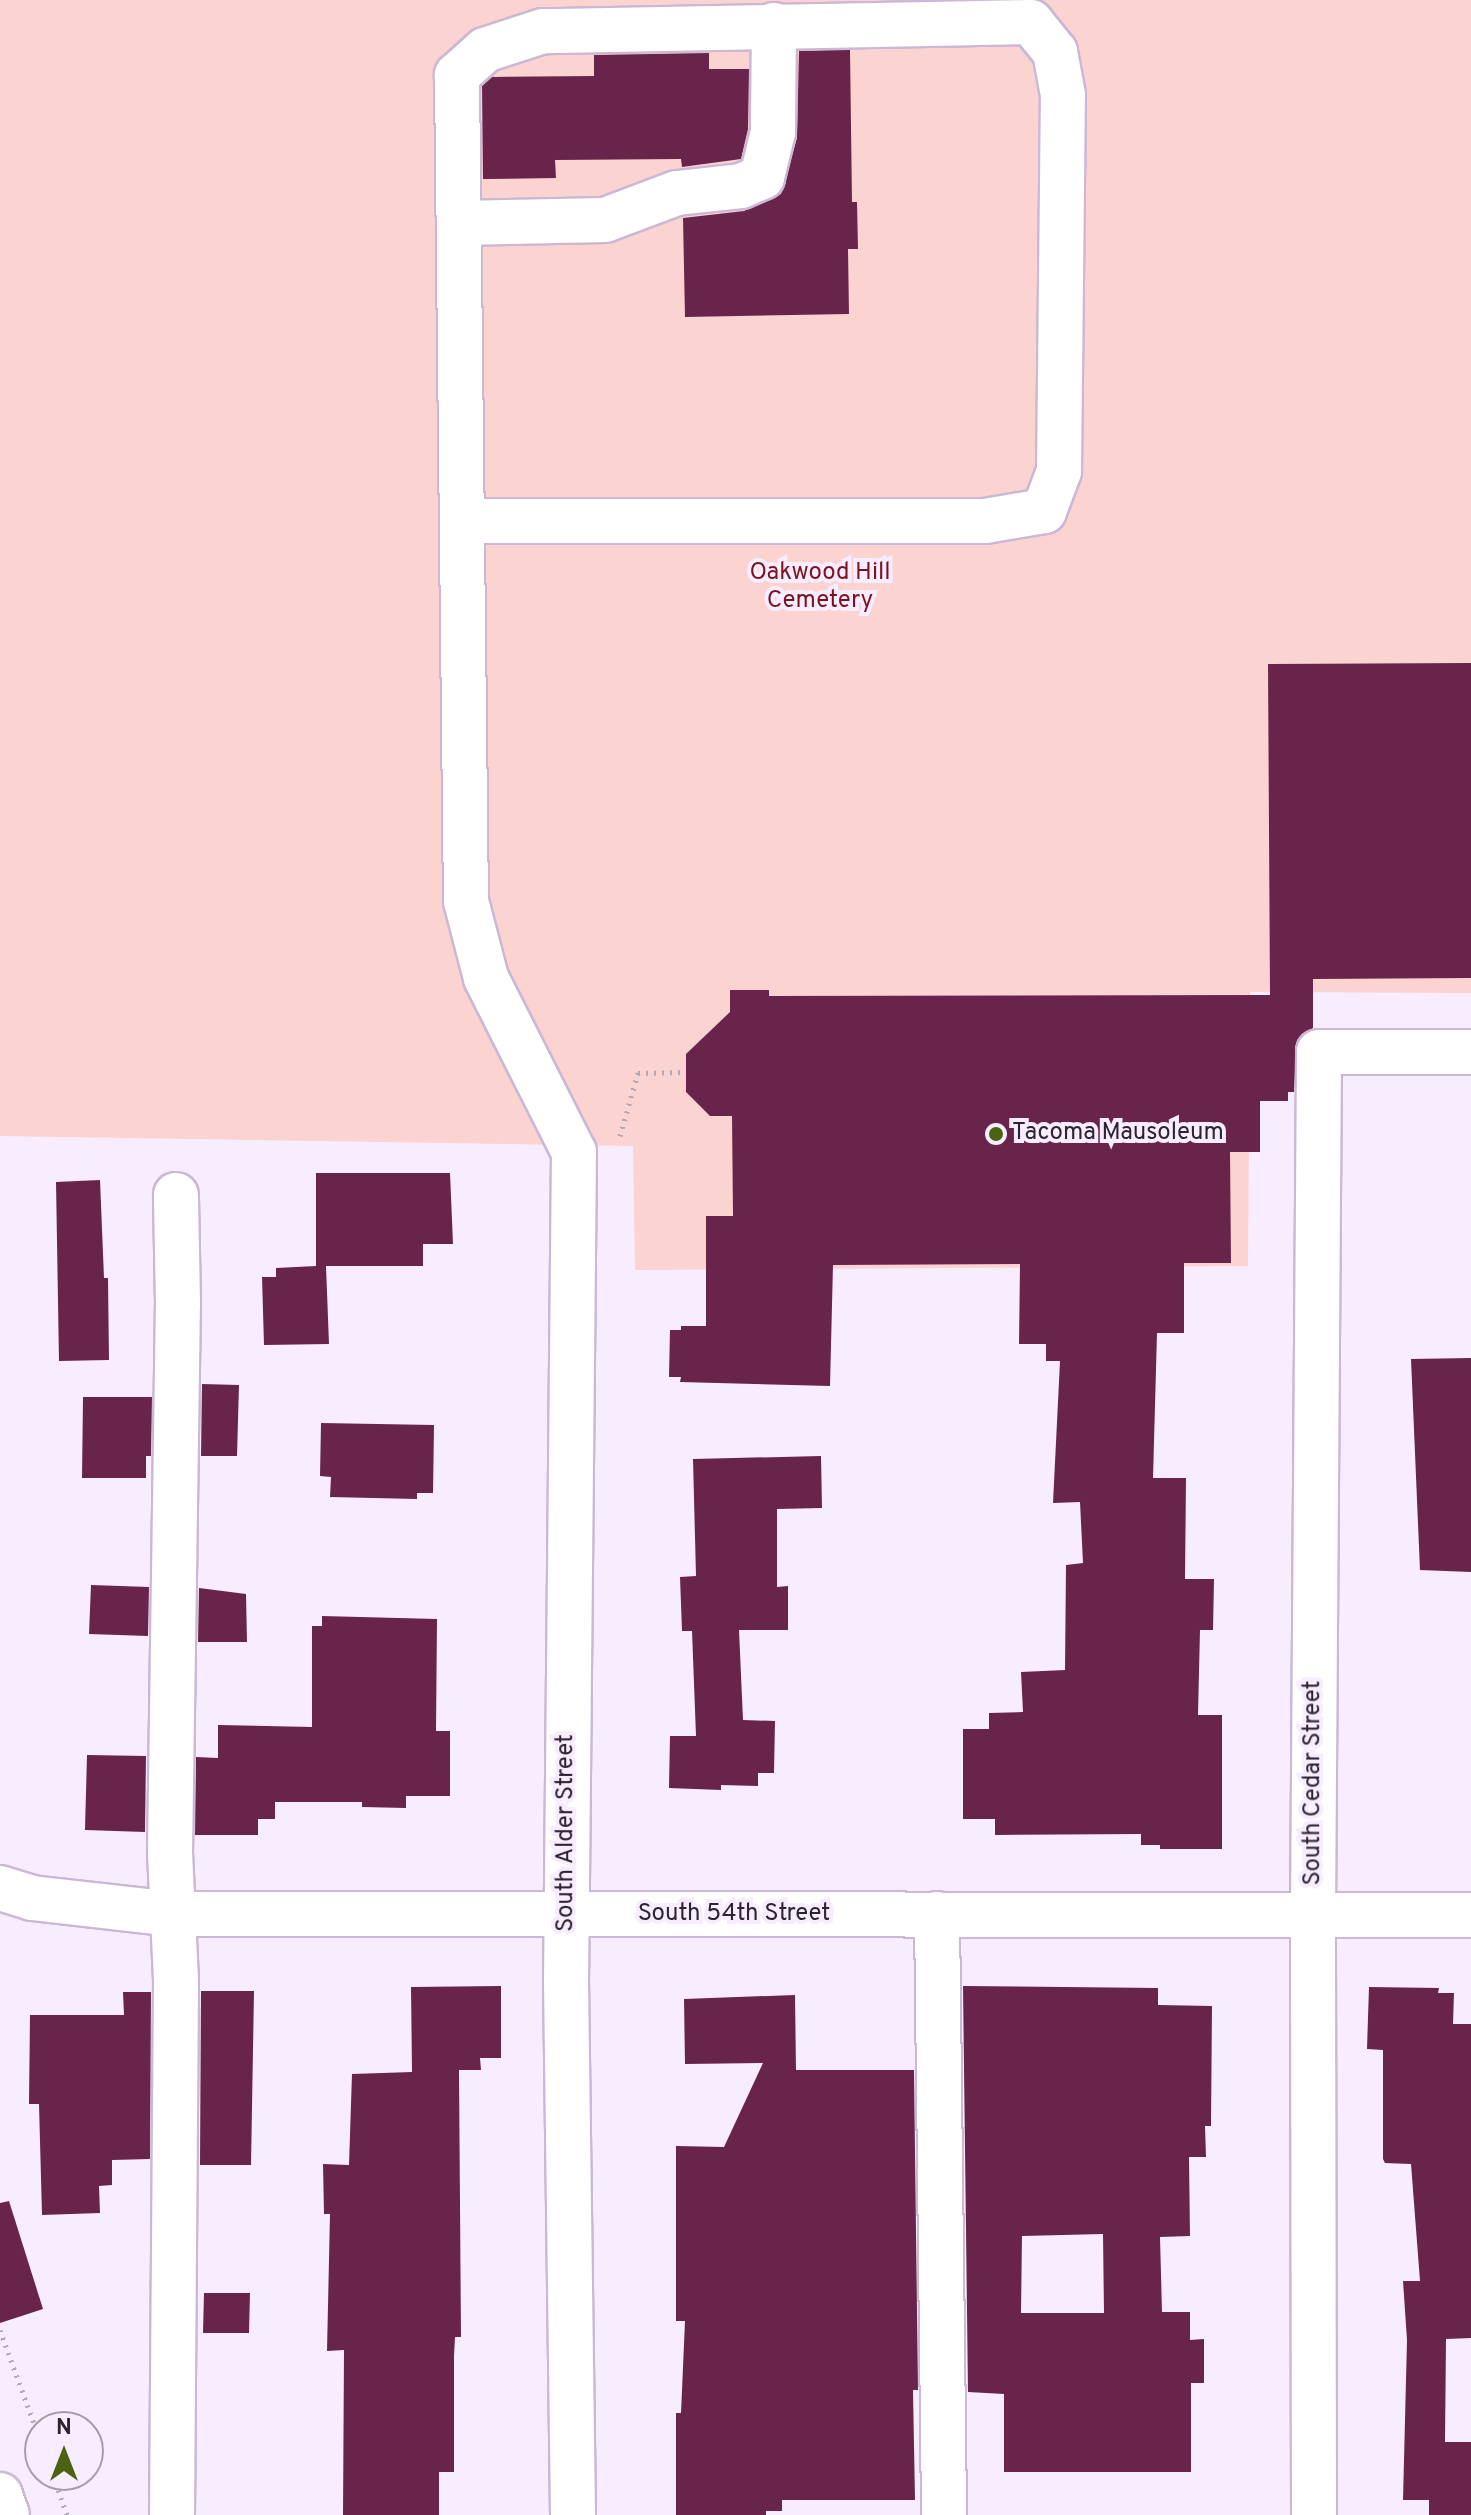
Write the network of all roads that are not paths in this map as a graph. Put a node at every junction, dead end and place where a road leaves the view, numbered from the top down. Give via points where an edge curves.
1 (774, 25) junction
2 (459, 223) junction
3 (462, 521) junction
4 (1471, 1052) edge
5 (176, 1195) dead end
6 (0, 1888) edge
7 (172, 1914) junction
8 (937, 1914) junction
9 (1313, 1915) junction
10 (1471, 1915) edge
11 (567, 1916) junction
12 (0, 2495) edge
13 (7, 2515) edge
14 (172, 2515) edge
15 (573, 2515) edge
16 (944, 2515) edge
17 (1314, 2515) edge

1 - 2 street via 773,132 762,177 741,186 677,193 605,220
1 - 2 street via 543,31 485,50 457,75
1 - 3 street via 1031,22 1055,52 1063,95 1059,471 1044,511 985,521
2 - 3 street
3 - 11 street, South Alder Street via 466,901 486,978 574,1152
4 - 9 street, South Cedar Street via 1319,1052
5 - 7 street
6 - 7 street, South 54th Street via 32,1898
7 - 11 street, South 54th Street
7 - 14 street
8 - 9 street, South 54th Street
8 - 11 street, South 54th Street
8 - 16 street
9 - 10 street, South 54th Street
9 - 17 street, South Cedar Street
11 - 15 street, South Alder Street
12 - 13 street

